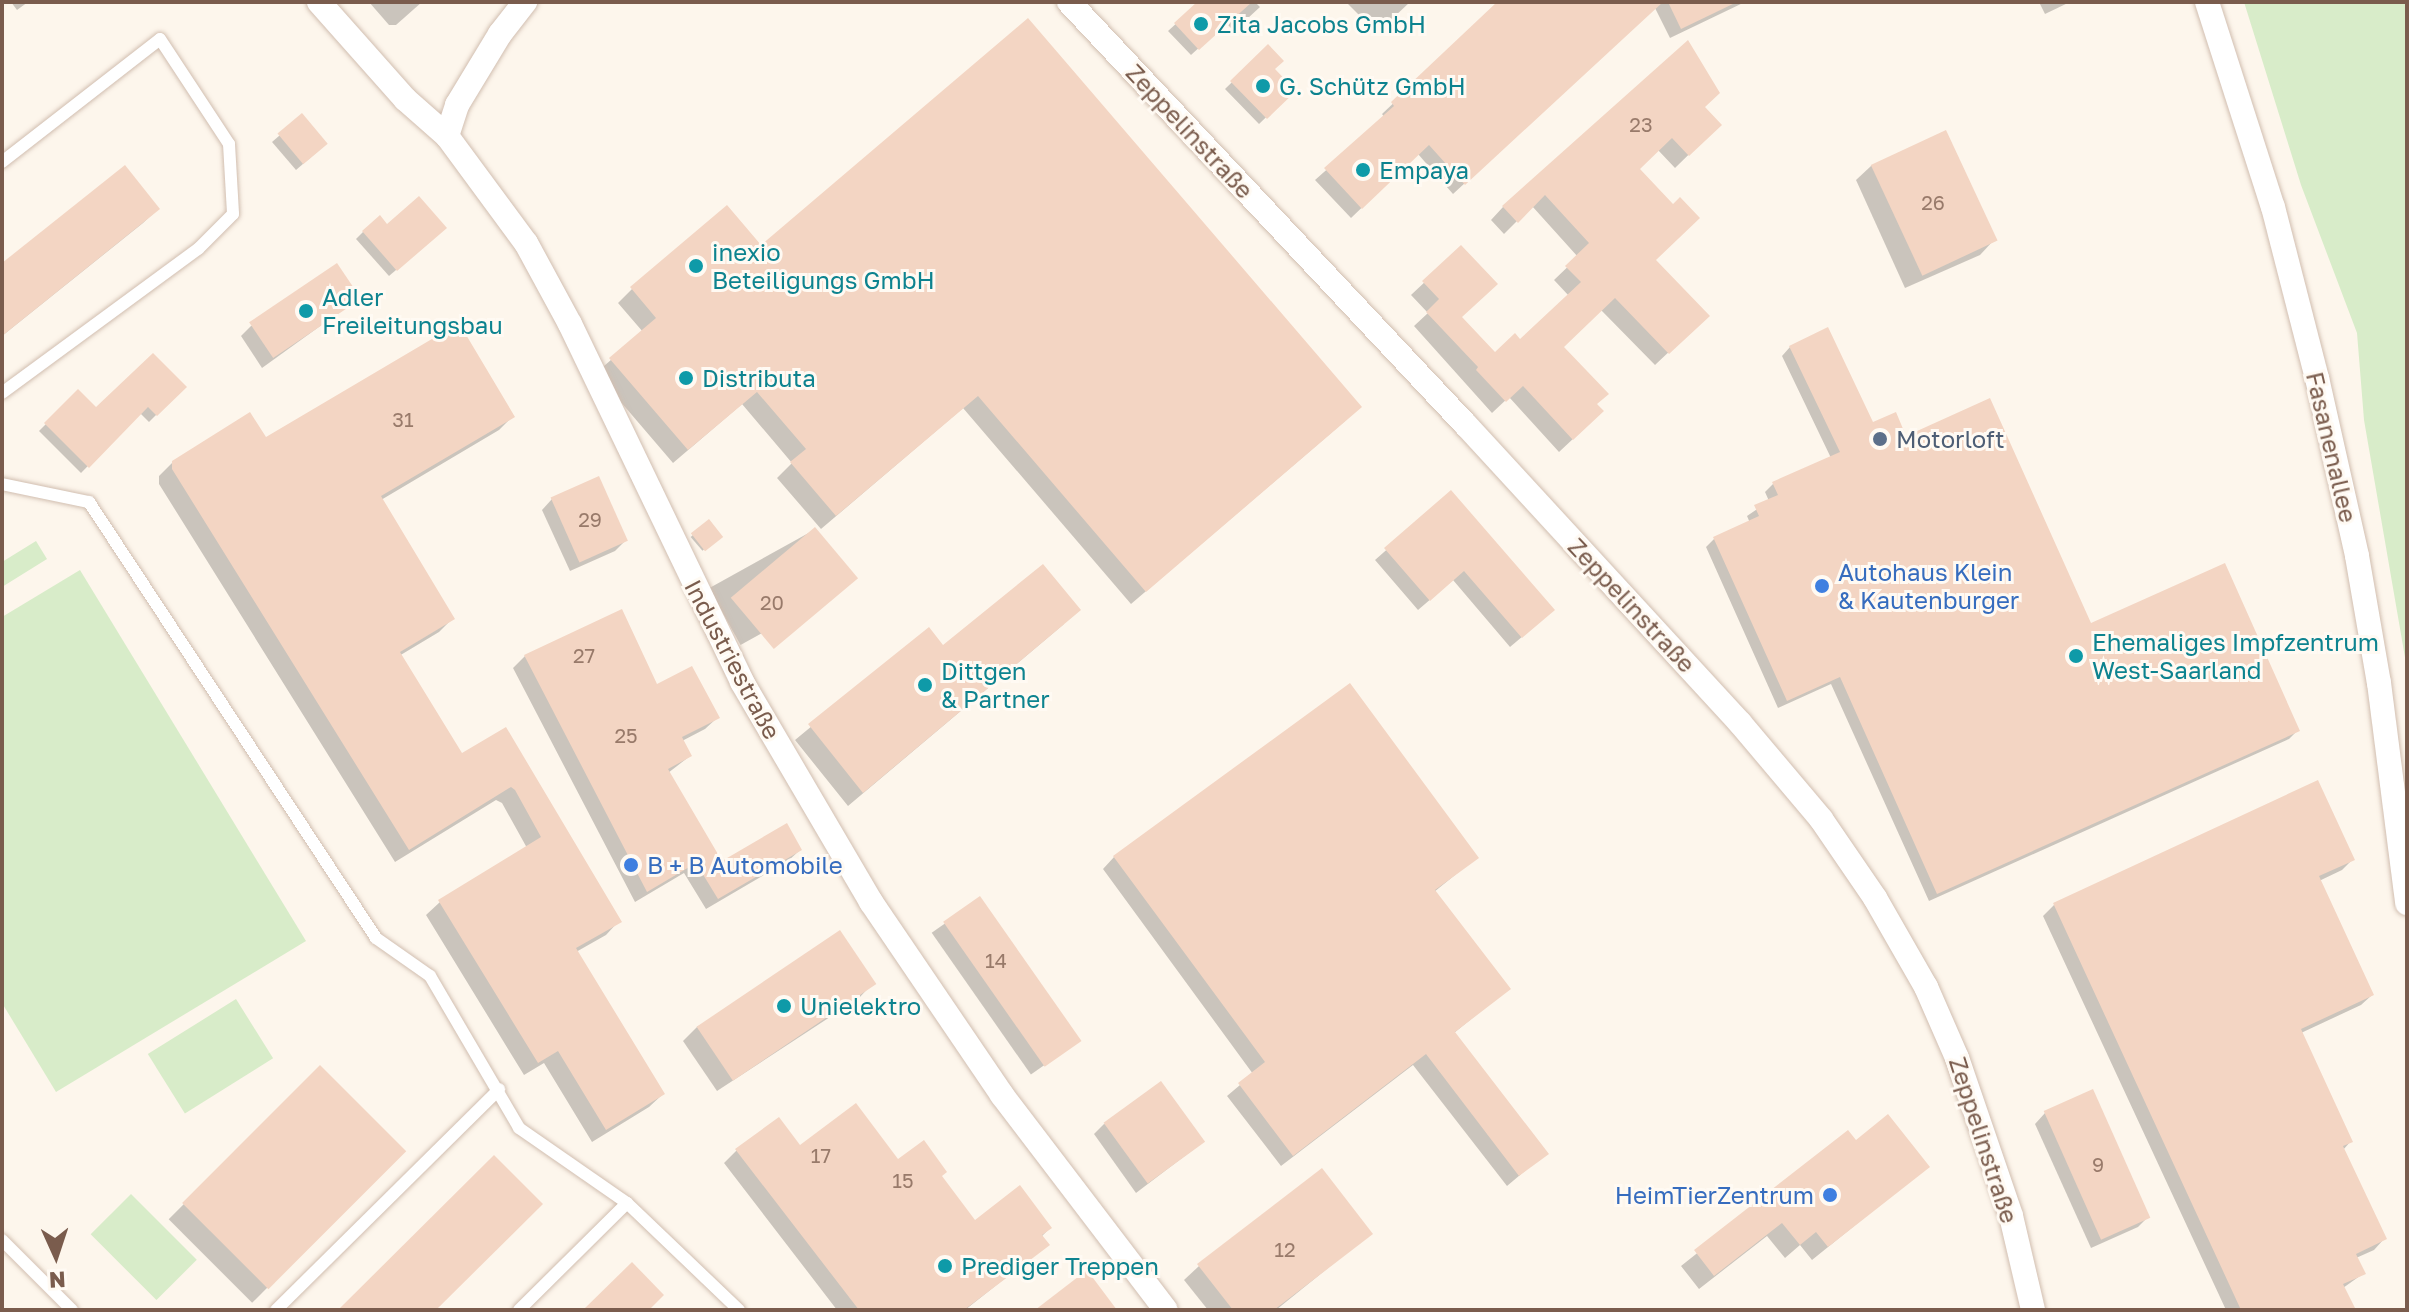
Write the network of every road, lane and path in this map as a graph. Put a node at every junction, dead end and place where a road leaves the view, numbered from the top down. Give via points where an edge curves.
1 (319, 2) edge
2 (525, 2) edge
3 (1069, 2) edge
4 (2207, 2) edge
5 (447, 136) junction
6 (2, 162) edge
7 (2, 393) edge
8 (2, 484) edge
9 (2407, 903) edge
10 (499, 1089) junction
11 (627, 1203) junction
12 (2, 1240) edge
13 (72, 1310) edge
14 (276, 1310) edge
15 (519, 1310) edge
16 (739, 1310) edge
17 (1166, 1310) edge
18 (2033, 1310) edge

1 - 5 street, Industriestraße via 405,99
2 - 5 street via 457,105
3 - 18 street, Zeppelinstraße via 1559,526 1821,819 1926,987 1957,1058 2011,1216
4 - 9 street, Fasanenallee via 2273,207 2357,556
5 - 17 street, Industriestraße via 526,243 554,293 742,682 871,902 1002,1095
6 - 7 lane via 160,39 229,144 233,214 198,249
8 - 10 lane via 89,502 376,938 430,976
10 - 11 lane via 519,1128
10 - 14 lane
11 - 15 lane
11 - 16 lane
12 - 13 lane

